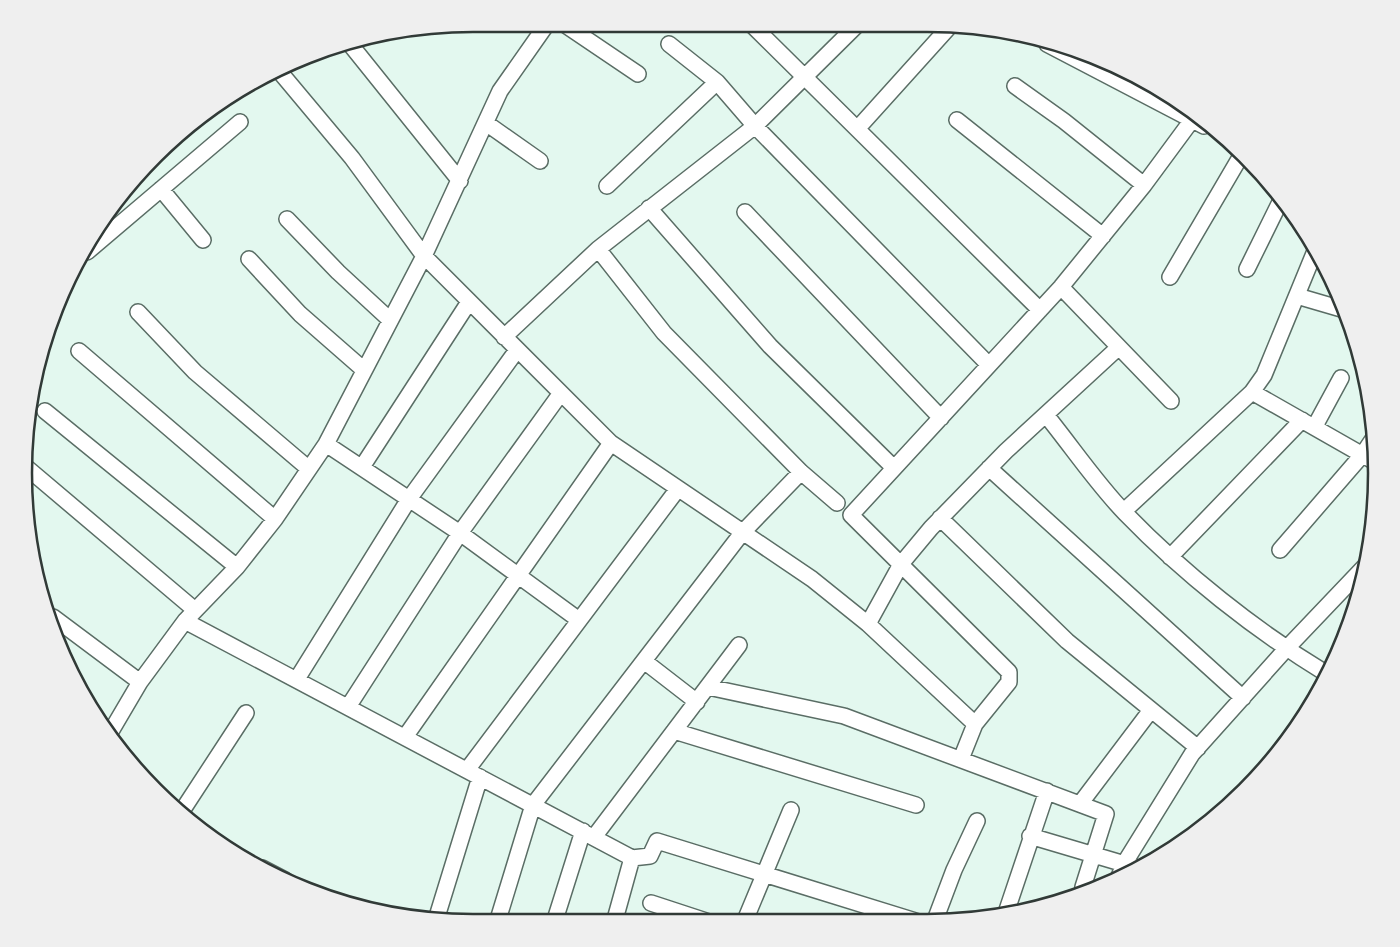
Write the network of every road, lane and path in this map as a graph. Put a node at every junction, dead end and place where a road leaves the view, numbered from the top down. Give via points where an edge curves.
1 (541, 32) edge
2 (576, 32) edge
3 (759, 32) edge
4 (846, 32) edge
5 (944, 33) edge
6 (669, 44) dead end
7 (357, 49) edge
8 (1075, 58) edge
9 (638, 74) dead end
10 (283, 76) edge
11 (807, 77) junction
12 (717, 82) junction
13 (1015, 86) dead end
14 (1183, 115) edge
15 (957, 120) dead end
16 (240, 122) dead end
17 (486, 123) junction
18 (1196, 125) edge
19 (755, 126) junction
20 (858, 128) junction
21 (540, 161) dead end
22 (1238, 162) edge
23 (460, 181) junction
24 (1144, 185) junction
25 (607, 186) dead end
26 (161, 189) junction
27 (1278, 207) edge
28 (649, 208) junction
29 (745, 212) dead end
30 (287, 219) dead end
31 (1103, 236) junction
32 (203, 240) dead end
33 (99, 241) edge
34 (598, 249) junction
35 (424, 256) junction
36 (249, 259) dead end
37 (1312, 259) edge
38 (1247, 270) dead end
39 (1170, 277) dead end
40 (1061, 287) junction
41 (1297, 296) junction
42 (469, 302) junction
43 (1335, 307) edge
44 (1040, 310) junction
45 (138, 312) dead end
46 (390, 320) junction
47 (504, 337) junction
48 (1120, 347) junction
49 (517, 350) junction
50 (79, 351) dead end
51 (989, 365) junction
52 (364, 370) junction
53 (1341, 378) dead end
54 (1252, 392) junction
55 (561, 393) junction
56 (1171, 401) dead end
57 (45, 411) dead end
58 (1046, 415) junction
59 (941, 418) junction
60 (1308, 423) junction
61 (611, 443) junction
62 (326, 444) junction
63 (1367, 457) edge
64 (1368, 460) edge
65 (362, 467) junction
66 (894, 468) junction
67 (989, 468) junction
68 (309, 469) junction
69 (801, 472) junction
70 (32, 473) edge
71 (677, 490) junction
72 (409, 499) junction
73 (837, 503) dead end
74 (1124, 511) junction
75 (940, 518) junction
76 (275, 519) junction
77 (460, 533) junction
78 (742, 533) junction
79 (1280, 550) dead end
80 (1170, 558) junction
81 (902, 564) junction
82 (236, 567) junction
83 (519, 576) junction
84 (1355, 577) edge
85 (190, 616) junction
86 (580, 620) junction
87 (58, 621) edge
88 (868, 624) junction
89 (739, 645) dead end
90 (1286, 649) junction
91 (644, 661) junction
92 (1321, 670) edge
93 (297, 680) junction
94 (140, 682) junction
95 (708, 687) junction
96 (1243, 698) junction
97 (697, 702) junction
98 (348, 707) junction
99 (1151, 710) junction
100 (246, 713) dead end
101 (975, 724) junction
102 (113, 727) edge
103 (674, 731) junction
104 (406, 737) junction
105 (1198, 748) junction
106 (960, 759) junction
107 (474, 773) junction
108 (1047, 791) junction
109 (916, 804) dead end
110 (1080, 804) junction
111 (534, 805) junction
112 (184, 806) edge
113 (791, 810) dead end
114 (977, 821) dead end
115 (588, 834) junction
116 (1030, 836) junction
117 (1093, 854) junction
118 (632, 858) junction
119 (1133, 863) edge
120 (1129, 865) edge
121 (764, 873) junction
122 (1084, 885) edge
123 (651, 903) dead end
124 (1008, 907) edge
125 (438, 913) edge
126 (500, 914) edge
127 (557, 914) edge
128 (616, 914) edge
129 (685, 914) edge
130 (748, 914) edge
131 (894, 914) edge
132 (937, 914) edge

1 - 17 street via 500,91
2 - 9 street
3 - 11 street
4 - 11 street
5 - 20 street
6 - 12 street
7 - 23 street
8 - 14 street
10 - 35 street via 352,158
11 - 19 street
11 - 20 street
12 - 19 street
12 - 25 street
13 - 24 street
15 - 31 street
16 - 26 street
17 - 21 street
17 - 23 street
18 - 24 street
19 - 28 street
19 - 51 street
20 - 44 street
22 - 39 street
23 - 35 street
24 - 31 street
26 - 32 street
26 - 33 street
27 - 38 street
28 - 34 street
28 - 66 street via 770,346
29 - 59 street
30 - 46 street
31 - 40 street
34 - 47 street
34 - 69 street via 664,333
35 - 42 street
35 - 46 street
36 - 52 street via 300,314
37 - 41 street
40 - 44 street
40 - 48 street
41 - 43 street
41 - 54 street via 1264,376
42 - 47 street
42 - 65 street
44 - 51 street
45 - 68 street via 196,372
46 - 52 street
47 - 49 street
48 - 56 street
48 - 58 street
49 - 55 street
49 - 72 street
50 - 76 street
51 - 59 street
52 - 62 street
53 - 60 street
54 - 60 street
54 - 74 street
55 - 61 street
55 - 77 street
57 - 82 street
58 - 67 street
58 - 74 street
59 - 66 street
60 - 63 street
60 - 80 street
61 - 71 street
61 - 83 street
62 - 65 street
62 - 68 street
64 - 79 street
65 - 72 street
66 - 81 street via 851,515
67 - 75 street
67 - 96 street
68 - 76 street
69 - 73 street
69 - 78 street
70 - 85 street
71 - 78 street
71 - 86 street
72 - 77 street
72 - 93 street
74 - 80 street
75 - 81 street
75 - 99 street via 1067,641
76 - 82 street
77 - 83 street
77 - 98 street
78 - 88 street via 812,578
78 - 91 street
80 - 90 street
81 - 88 street
81 - 101 street via 1009,672 1009,682
82 - 85 street
83 - 86 street
83 - 104 street
84 - 90 street
85 - 93 street
85 - 94 street
86 - 107 street
87 - 94 street
88 - 101 street
89 - 95 street
90 - 92 street
90 - 96 street
91 - 97 street
91 - 111 street
93 - 98 street
94 - 102 street
95 - 97 street
95 - 106 street via 844,716
96 - 105 street
97 - 103 street
98 - 104 street
99 - 105 street
99 - 110 street
100 - 112 street
101 - 106 street
103 - 109 street
103 - 115 street
104 - 107 street
105 - 119 street
106 - 108 street
107 - 111 street
107 - 125 street
108 - 110 street
108 - 116 street
110 - 117 street via 1106,814
111 - 115 street
111 - 126 street
113 - 121 street
114 - 132 street
115 - 118 street
115 - 127 street
116 - 117 street
116 - 124 street
117 - 120 street
117 - 122 street
118 - 121 street via 650,856 657,841
118 - 128 street
121 - 130 street
121 - 131 street
123 - 129 street

